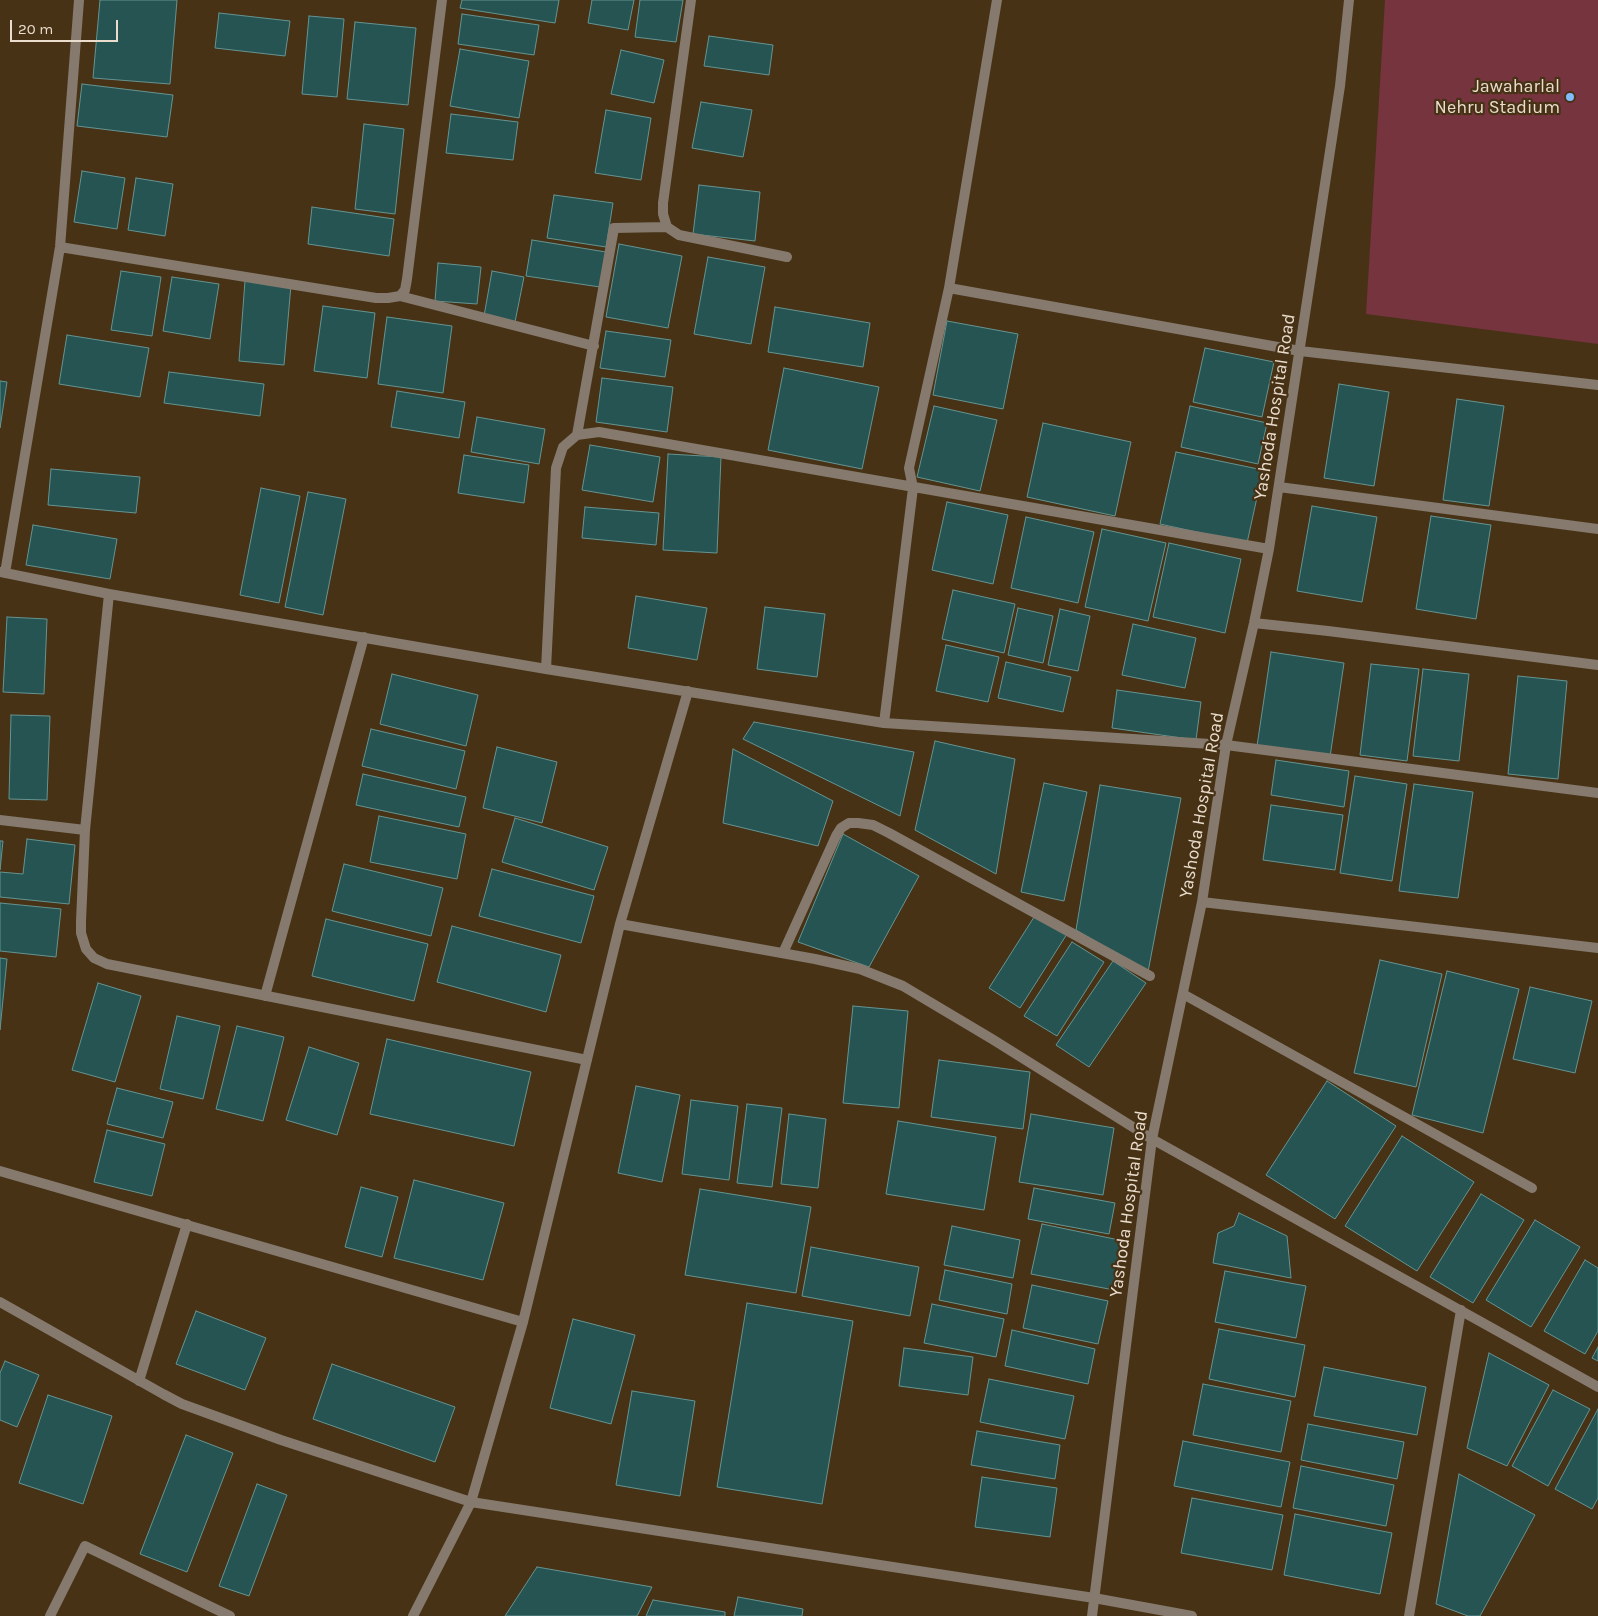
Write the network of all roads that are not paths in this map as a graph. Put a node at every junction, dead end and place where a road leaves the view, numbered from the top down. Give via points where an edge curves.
1 (79, 0) edge
2 (442, 0) edge
3 (691, 0) edge
4 (997, 0) edge
5 (1349, 0) edge
6 (667, 227) junction
7 (60, 247) junction
8 (787, 257) dead end
9 (949, 288) junction
10 (400, 296) junction
11 (594, 346) junction
12 (1300, 351) junction
13 (1598, 385) edge
14 (577, 436) junction
15 (1279, 487) junction
16 (913, 488) junction
17 (1598, 529) edge
18 (1269, 550) junction
19 (3, 572) edge
20 (109, 594) junction
21 (1254, 623) junction
22 (364, 637) junction
23 (1598, 665) edge
24 (546, 669) junction
25 (688, 691) junction
26 (884, 723) junction
27 (1226, 745) junction
28 (1598, 793) edge
29 (0, 820) edge
30 (84, 830) junction
31 (1202, 902) junction
32 (620, 924) junction
33 (1598, 948) edge
34 (783, 953) junction
35 (1150, 976) dead end
36 (1183, 994) junction
37 (265, 996) junction
38 (588, 1060) junction
39 (1152, 1139) junction
40 (0, 1170) edge
41 (1532, 1188) dead end
42 (187, 1224) junction
43 (0, 1302) edge
44 (1461, 1310) junction
45 (523, 1322) junction
46 (139, 1381) junction
47 (1598, 1387) edge
48 (472, 1502) junction
49 (1094, 1598) junction
50 (50, 1616) edge
51 (230, 1616) edge
52 (413, 1616) edge
53 (1092, 1616) edge
54 (1192, 1616) edge
55 (1409, 1616) edge

1 - 7 street
2 - 10 street via 407,279
3 - 6 street via 663,203
4 - 9 street
5 - 12 street, Yashoda Hospital Road via 1340,86
6 - 8 street via 679,235
6 - 11 street via 614,228
7 - 10 street via 376,298
7 - 19 street
9 - 12 street
9 - 16 street via 909,468
10 - 11 street
11 - 14 street
12 - 13 street
12 - 15 street, Yashoda Hospital Road
14 - 16 street via 599,432
14 - 24 street via 563,447 556,468
15 - 17 street
15 - 18 street, Yashoda Hospital Road
16 - 18 street
16 - 26 street
18 - 21 street, Yashoda Hospital Road
19 - 20 street
20 - 22 street
20 - 30 street
21 - 23 street
21 - 27 street, Yashoda Hospital Road
22 - 24 street
22 - 37 street
24 - 25 street
25 - 26 street
25 - 32 street
26 - 27 street
27 - 28 street
27 - 31 street, Yashoda Hospital Road
29 - 30 street
30 - 37 street via 81,933 86,949 94,958 107,964
31 - 33 street
31 - 36 street, Yashoda Hospital Road
32 - 34 street
32 - 38 street
34 - 35 street via 836,836 849,823 858,823 873,825 889,833
34 - 39 street via 860,969 903,986
36 - 39 street, Yashoda Hospital Road
36 - 41 street
37 - 38 street
38 - 45 street
39 - 44 street
39 - 49 street, Yashoda Hospital Road
40 - 42 street
42 - 45 street
42 - 46 street
43 - 46 street
44 - 47 street
44 - 55 street
45 - 48 street
46 - 48 street via 182,1404 272,1437
48 - 49 street
48 - 52 street
49 - 53 street, Yashoda Hospital Road
49 - 54 street
50 - 51 street via 85,1546

